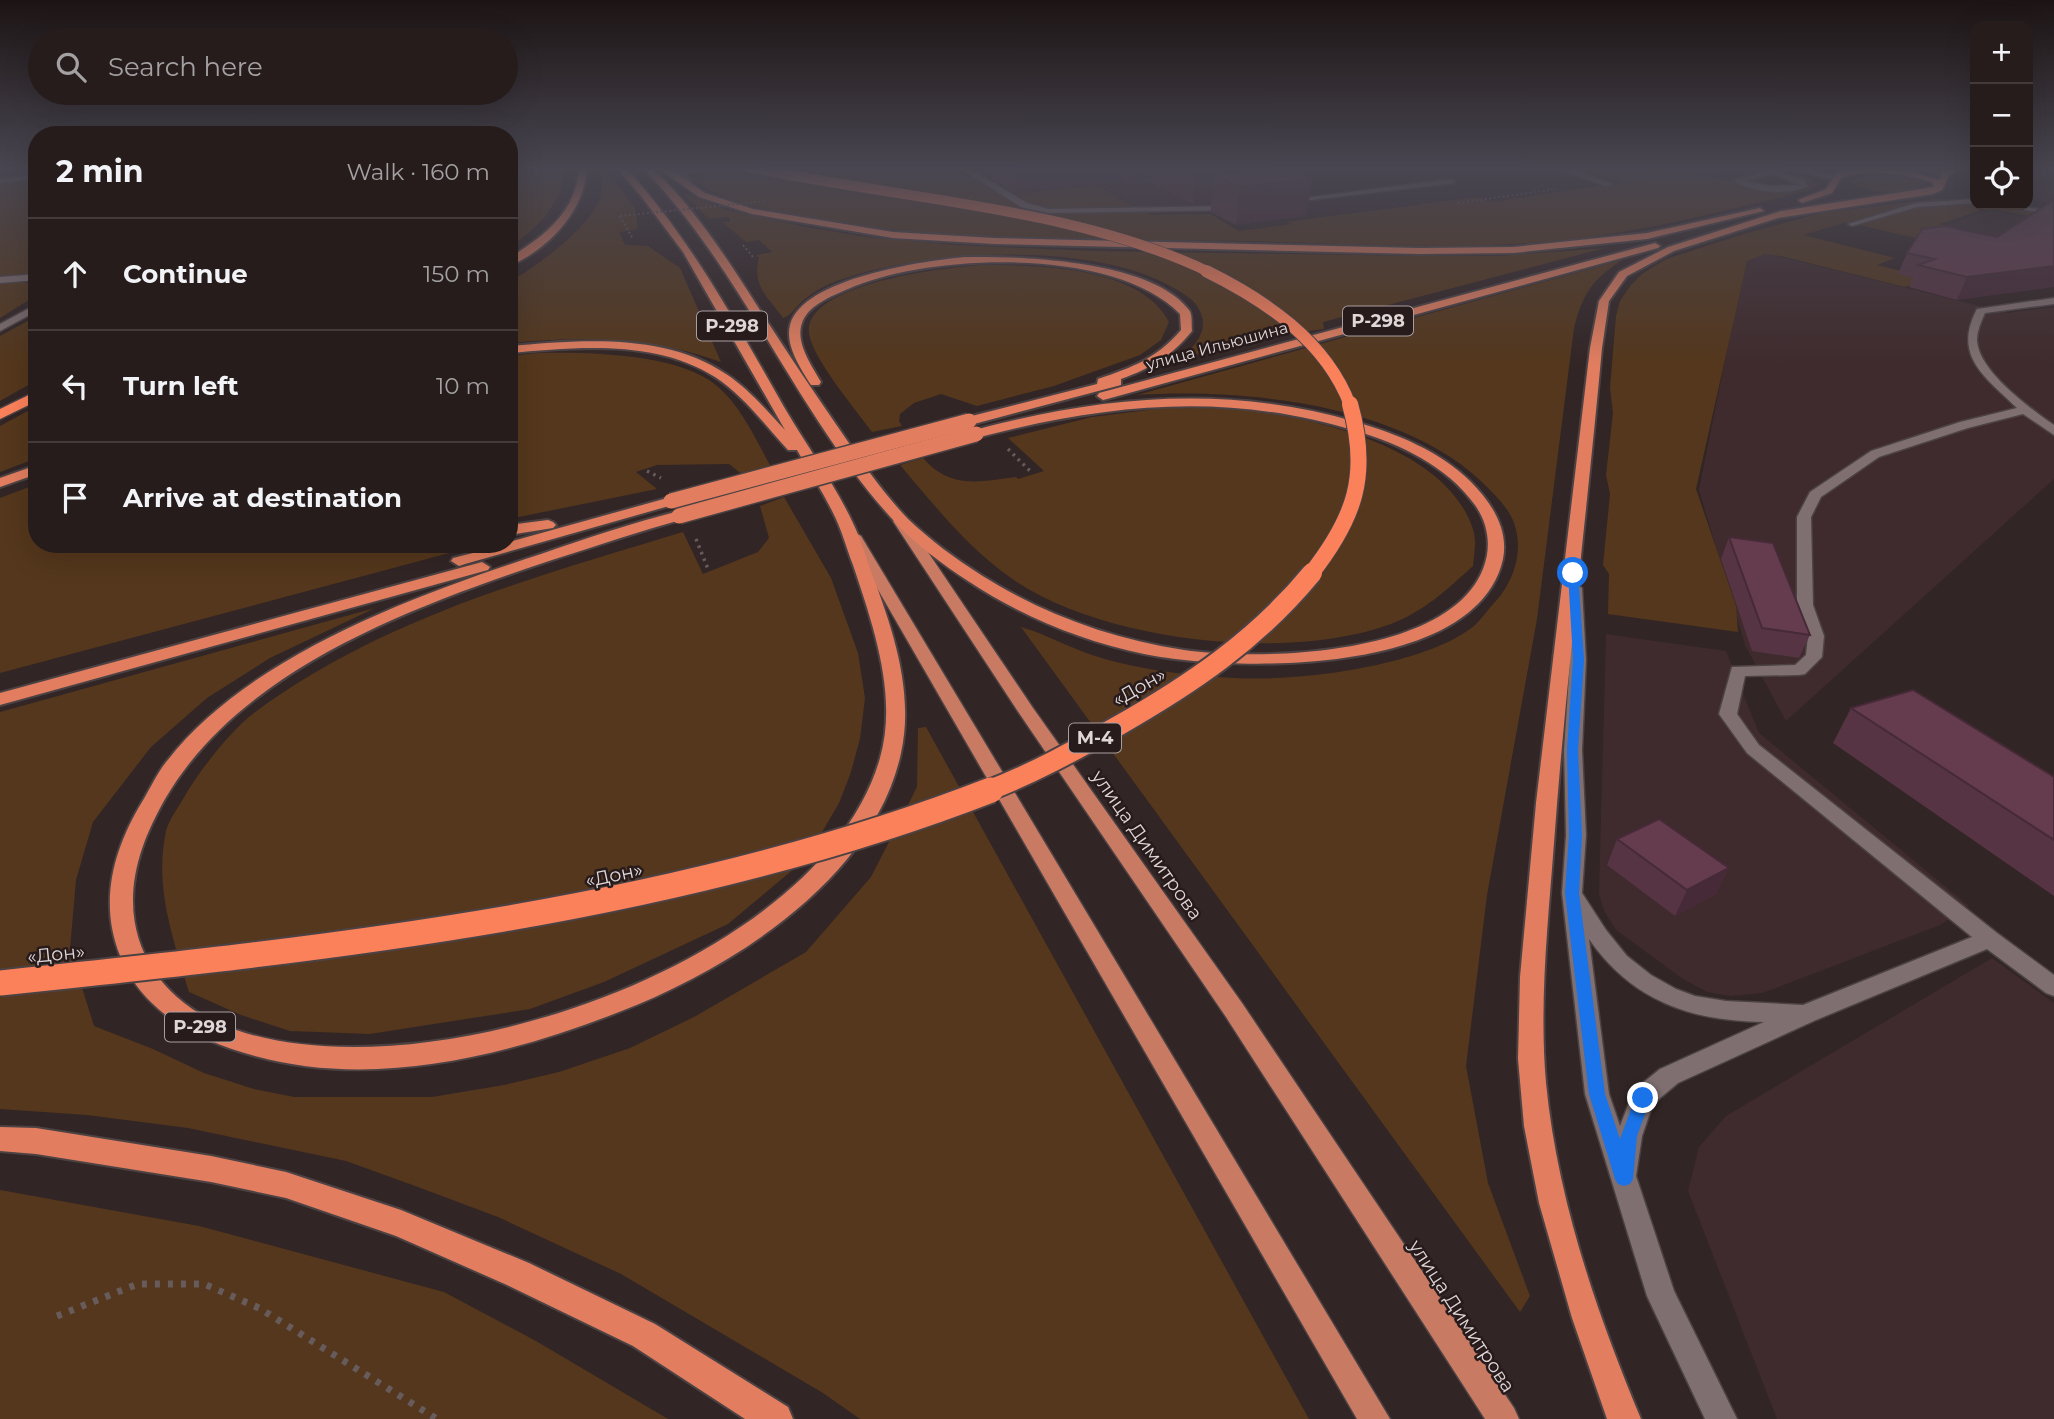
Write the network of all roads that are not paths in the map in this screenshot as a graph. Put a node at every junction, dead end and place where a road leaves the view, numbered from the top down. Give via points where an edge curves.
1 (547, 233) edge
2 (674, 233) edge
3 (703, 233) edge
4 (882, 233) edge
5 (1087, 233) edge
6 (1660, 233) edge
7 (1685, 233) edge
8 (1700, 233) edge
9 (1719, 233) edge
10 (1133, 245) junction
11 (518, 256) edge
12 (28, 278) edge
13 (0, 281) edge
14 (2054, 301) edge
15 (28, 312) edge
16 (0, 328) edge
17 (518, 350) edge
18 (1069, 394) junction
19 (28, 400) edge
20 (2025, 410) junction
21 (0, 415) edge
22 (1015, 424) junction
23 (972, 427) junction
24 (2054, 431) edge
25 (850, 455) junction
26 (811, 465) junction
27 (28, 472) edge
28 (0, 483) edge
29 (896, 515) junction
30 (679, 516) joint
31 (641, 518) junction
32 (845, 521) junction
33 (518, 529) edge
34 (518, 550) edge
35 (508, 553) edge
36 (1573, 573) junction
37 (0, 687) edge
38 (0, 699) edge
39 (1572, 893) junction
40 (1989, 939) junction
41 (0, 983) edge
42 (2054, 987) edge
43 (1808, 1013) junction
44 (0, 1139) edge
45 (1624, 1179) junction
46 (776, 1419) edge
47 (1374, 1419) edge
48 (1503, 1419) edge
49 (1624, 1419) edge
50 (1721, 1419) edge

1 - 11 highway
2 - 26 highway, Р-298 via 697,264
3 - 25 highway, улица Димитрова
4 - 10 highway, Р-298
5 - 10 highway, «Дон» / М-4, bridge
6 - 10 highway, Р-298 via 1513,250
7 - 18 highway, улица Ильюшина / Р-298
8 - 22 highway, улица Ильюшина / Р-298
9 - 36 highway via 1656,256 1623,274 1604,301
10 - 41 highway, «Дон» / М-4, bridge via 1223,279 1294,327 1333,369 1356,416 1359,438 1360,471 1353,506 1313,574 1242,646 1174,695 1025,777 916,817 724,873 539,914 403,935 232,959
12 - 13 street
14 - 20 street via 1981,311 1975,325 1972,342 1977,357
15 - 16 street
17 - 26 highway via 604,346 695,362 748,397
18 - 23 highway, улица Ильюшина / Р-298
18 - 25 highway via 1169,352 1186,327 1182,311 1166,295 1138,281 1046,262 950,263 875,275 824,296 799,317 795,327 797,348
19 - 21 highway
20 - 24 street
20 - 40 street via 1875,454 1815,495 1804,517 1805,605 1815,636 1814,657 1799,670 1738,671 1728,714 1754,749
22 - 23 highway, улица Ильюшина / Р-298
22 - 29 highway via 1092,408 1185,400 1257,403 1331,417 1413,448 1465,483 1493,520 1499,542 1493,570 1459,610 1391,643 1343,653 1272,658 1192,657 1118,642 1038,614 960,568
23 - 30 highway, улица Ильюшина / Р-298, bridge
23 - 31 highway, улица Ильюшина / Р-298, bridge via 671,501
25 - 29 highway, улица Димитрова
26 - 32 highway, Р-298
27 - 28 highway
29 - 48 main road, улица Димитрова via 1234,1010
30 - 31 highway, улица Ильюшина / Р-298
31 - 32 highway, Р-298 via 345,637 267,682 184,753 151,796 122,874 122,923 130,952 170,1011 205,1030 292,1055 400,1056 460,1049 540,1029 660,985 735,945 828,867 880,791 891,755 895,725 885,635
31 - 33 highway
31 - 34 highway, Р-298
31 - 38 highway, Р-298
32 - 47 main road
35 - 37 highway, Р-298
36 - 39 street via 1578,660
36 - 49 highway via 1544,828 1529,1022 1541,1153 1561,1233
39 - 43 street via 1605,946 1639,979 1666,996 1696,1007 1741,1014
39 - 45 street via 1597,1094
40 - 42 street
40 - 43 street
43 - 45 street via 1690,1065 1643,1098 1629,1136
44 - 46 highway via 211,1169 286,1185 401,1224 644,1335
45 - 50 street via 1661,1296

